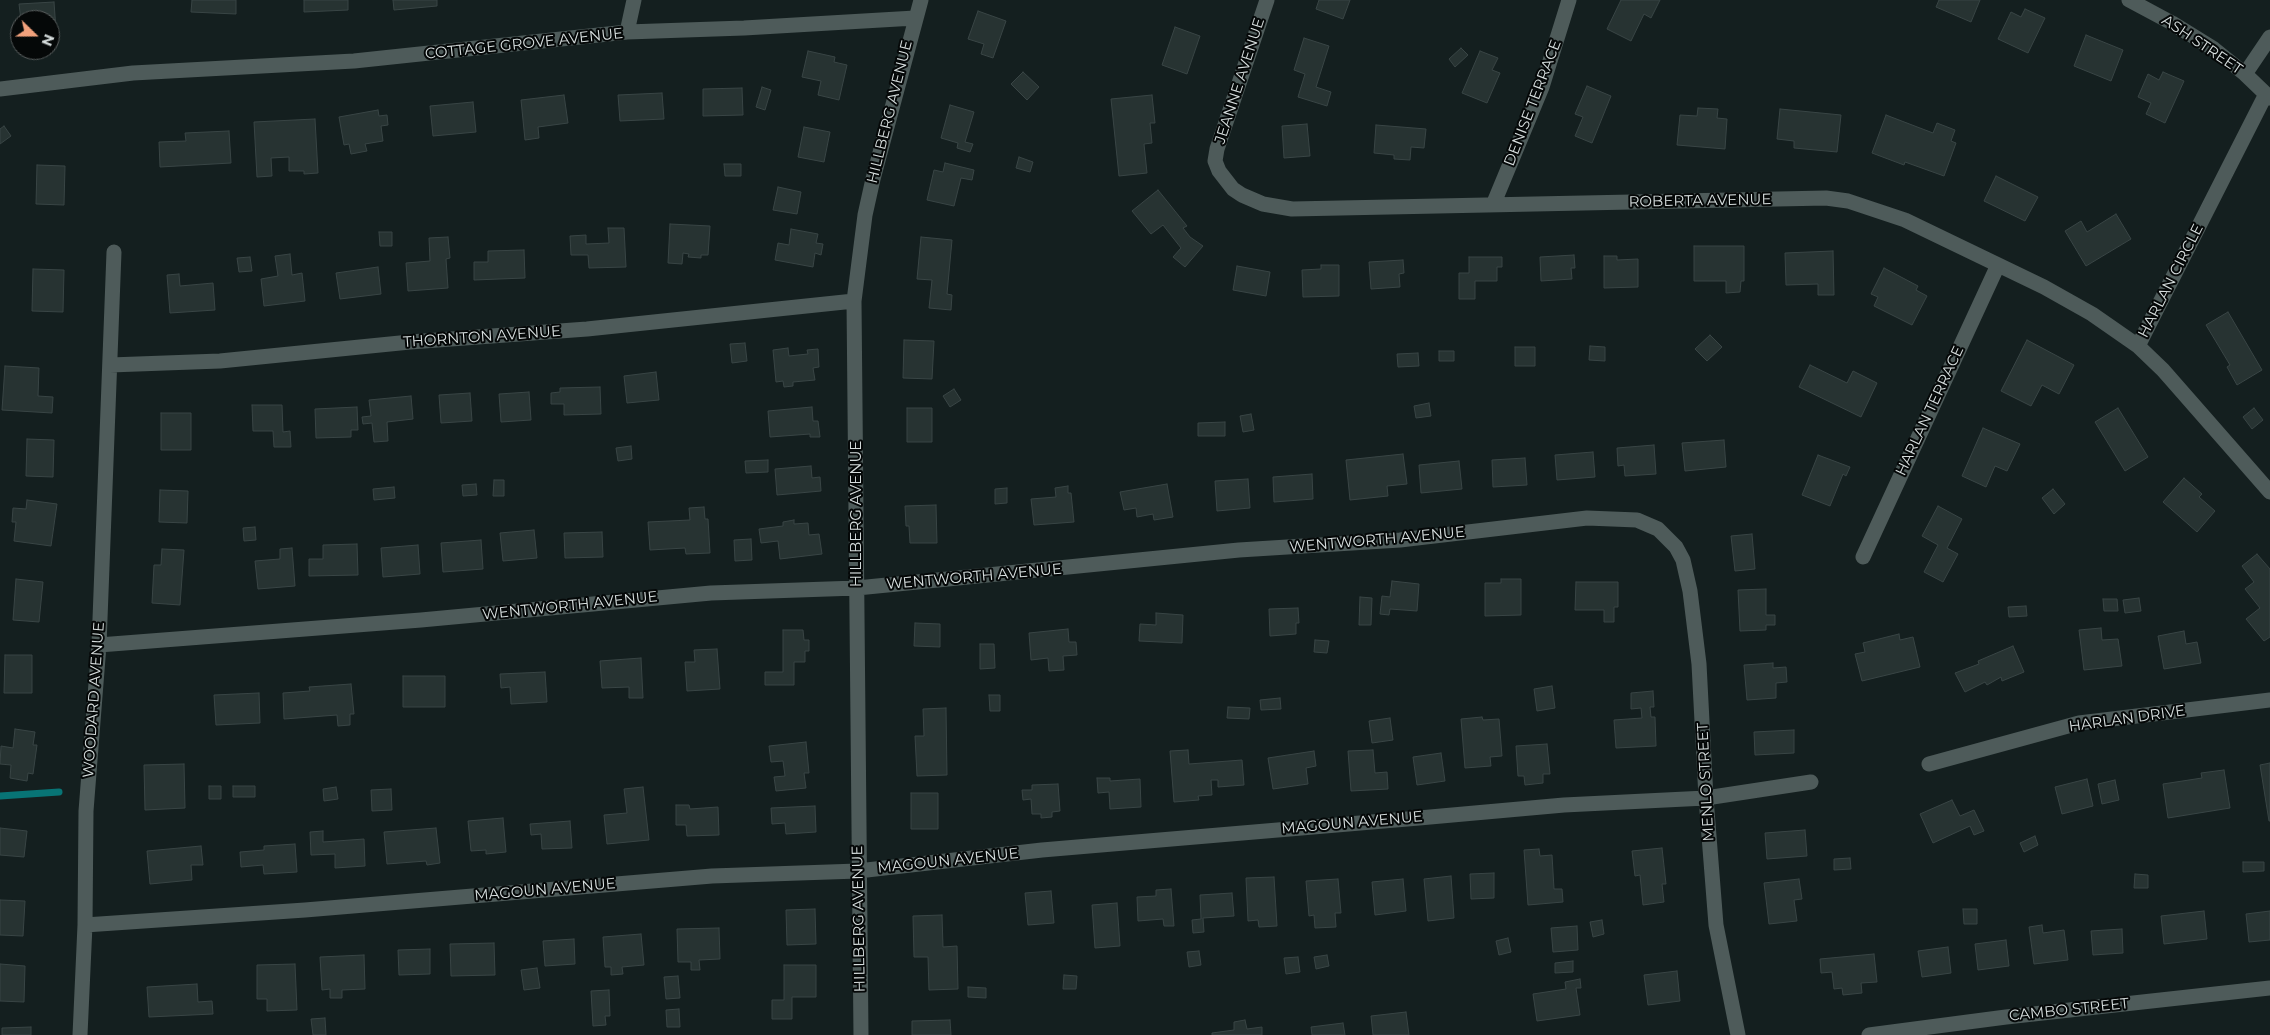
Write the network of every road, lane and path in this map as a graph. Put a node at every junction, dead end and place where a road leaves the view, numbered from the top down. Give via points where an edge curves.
1 (634, 0) edge
2 (921, 0) edge
3 (1267, 0) edge
4 (1569, 0) edge
5 (2129, 0) edge
6 (915, 18) junction
7 (627, 32) junction
8 (2270, 37) edge
9 (2245, 74) junction
10 (0, 89) edge
11 (2268, 96) edge
12 (1232, 188) joint
13 (1492, 205) junction
14 (114, 252) dead end
15 (1998, 265) junction
16 (854, 301) junction
17 (2138, 346) junction
18 (110, 365) junction
19 (2270, 492) edge
20 (1665, 535) joint
21 (1863, 557) dead end
22 (857, 588) junction
23 (99, 645) junction
24 (2270, 700) edge
25 (1929, 764) dead end
26 (1811, 782) dead end
27 (1706, 798) junction
28 (858, 871) junction
29 (85, 924) junction
30 (2270, 988) edge
31 (80, 1035) edge
32 (861, 1035) edge
33 (1738, 1035) edge
34 (1869, 1035) edge

1 - 7 street
2 - 6 street, HILLBERG AVENUE
3 - 12 street, JEANNE AVENUE via 1217,149 1217,166
4 - 13 street, DENISE TERRACE via 1542,87
5 - 9 street, ASH STREET via 2194,36
6 - 7 street, COTTAGE GROVE AVENUE
6 - 16 street, HILLBERG AVENUE via 873,179
7 - 10 street, COTTAGE GROVE AVENUE via 371,59 132,73
8 - 9 street
9 - 11 street, ASH STREET
11 - 17 street, HARLAN CIRCLE
12 - 13 street, ROBERTA AVENUE via 1263,204 1292,209
13 - 15 street, ROBERTA AVENUE via 1826,198 1867,206 1905,220
14 - 18 street, WOODARD AVENUE
15 - 17 street, ROBERTA AVENUE via 2068,300
15 - 21 street, HARLAN TERRACE
16 - 18 street, THORNTON AVENUE via 587,329 220,361
16 - 22 street, HILLBERG AVENUE
17 - 19 street, HARLAN CIRCLE
18 - 23 street, WOODARD AVENUE
20 - 22 street, WENTWORTH AVENUE via 1637,520 1587,518 1400,540 1239,550
20 - 27 street, MENLO STREET via 1683,560 1696,627
22 - 23 street, WENTWORTH AVENUE via 711,593 412,621
22 - 28 street, HILLBERG AVENUE
23 - 29 street, WOODARD AVENUE via 86,811
24 - 25 street, HARLAN DRIVE via 2080,723
26 - 27 street, MAGOUN AVENUE
27 - 28 street, MAGOUN AVENUE via 1564,806 1042,850
27 - 33 street, MENLO STREET via 1716,924
28 - 29 street, MAGOUN AVENUE via 712,876 305,910
28 - 32 street, HILLBERG AVENUE
29 - 31 street, WOODARD AVENUE
30 - 34 street, CAMBO STREET

